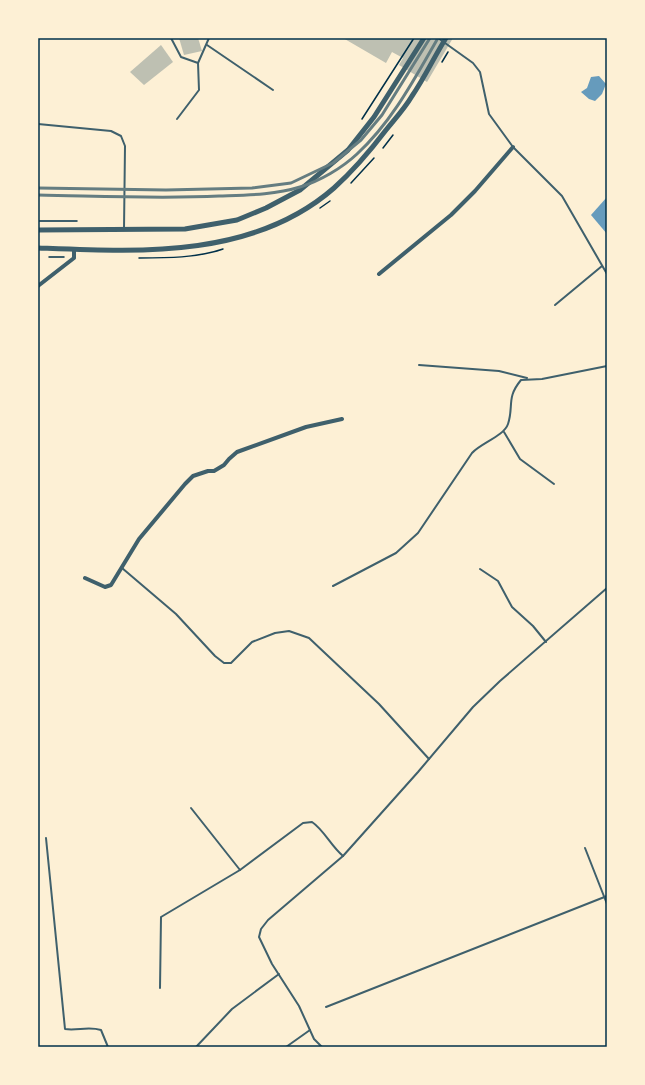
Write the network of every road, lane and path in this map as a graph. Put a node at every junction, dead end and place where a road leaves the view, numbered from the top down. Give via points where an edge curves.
1 (171, 38) edge
2 (209, 38) edge
3 (414, 38) edge
4 (424, 38) edge
5 (438, 38) edge
6 (444, 40) edge
7 (207, 45) junction
8 (198, 63) junction
9 (273, 90) dead end
10 (177, 119) dead end
11 (360, 122) dead end
12 (38, 124) edge
13 (513, 147) junction
14 (38, 221) edge
15 (77, 222) dead end
16 (38, 230) edge
17 (124, 230) junction
18 (38, 248) edge
19 (74, 250) junction
20 (602, 266) junction
21 (379, 274) dead end
22 (607, 274) edge
23 (38, 286) edge
24 (555, 305) dead end
25 (419, 365) dead end
26 (607, 366) edge
27 (529, 378) junction
28 (342, 419) dead end
29 (504, 432) junction
30 (554, 484) dead end
31 (121, 568) junction
32 (480, 570) dead end
33 (85, 578) dead end
34 (333, 586) dead end
35 (607, 588) edge
36 (546, 642) junction
37 (429, 759) junction
38 (191, 808) dead end
39 (46, 838) dead end
40 (585, 848) dead end
41 (343, 856) junction
42 (240, 870) junction
43 (606, 896) edge
44 (607, 904) edge
45 (279, 974) junction
46 (160, 988) dead end
47 (326, 1007) dead end
48 (310, 1030) junction
49 (108, 1047) edge
50 (196, 1047) edge
51 (286, 1047) edge
52 (322, 1047) edge

1 - 8 lane via 181,57
2 - 7 lane
3 - 11 path
4 - 17 street via 361,135 348,150 300,190 237,220 185,229
5 - 6 lane
6 - 13 lane via 474,63 480,72 489,114
6 - 19 street via 412,96 364,159 333,189 307,208 283,221 246,235 197,246 151,251
7 - 8 lane
7 - 9 lane
8 - 10 lane via 199,90
12 - 17 lane via 111,131 121,136 125,146
13 - 20 lane via 562,196
13 - 21 street via 476,191 451,215
14 - 15 path
16 - 17 street
18 - 19 street
19 - 23 street via 74,258
20 - 22 lane
20 - 24 lane
25 - 27 lane via 499,371
26 - 27 lane via 542,379
27 - 29 lane via 521,380 511,395 508,424
28 - 31 street via 306,426 237,452 214,471 193,476 139,539
29 - 30 lane via 520,459
29 - 34 lane via 479,445 418,533 396,553
31 - 33 street via 110,585 105,587
31 - 37 lane via 176,614 224,663 231,663 252,642 275,633 289,631 309,638 379,704
32 - 36 lane via 498,581 512,607
35 - 36 lane
36 - 37 lane via 473,706
37 - 41 lane
38 - 42 lane
39 - 49 lane via 65,1029 92,1027 101,1030
40 - 43 lane
41 - 42 lane via 316,825 312,822 303,823
41 - 45 lane via 260,929 259,937
42 - 46 lane via 161,917
43 - 44 lane
43 - 47 lane
45 - 48 lane
45 - 50 lane via 232,1009
48 - 51 lane
48 - 52 lane

